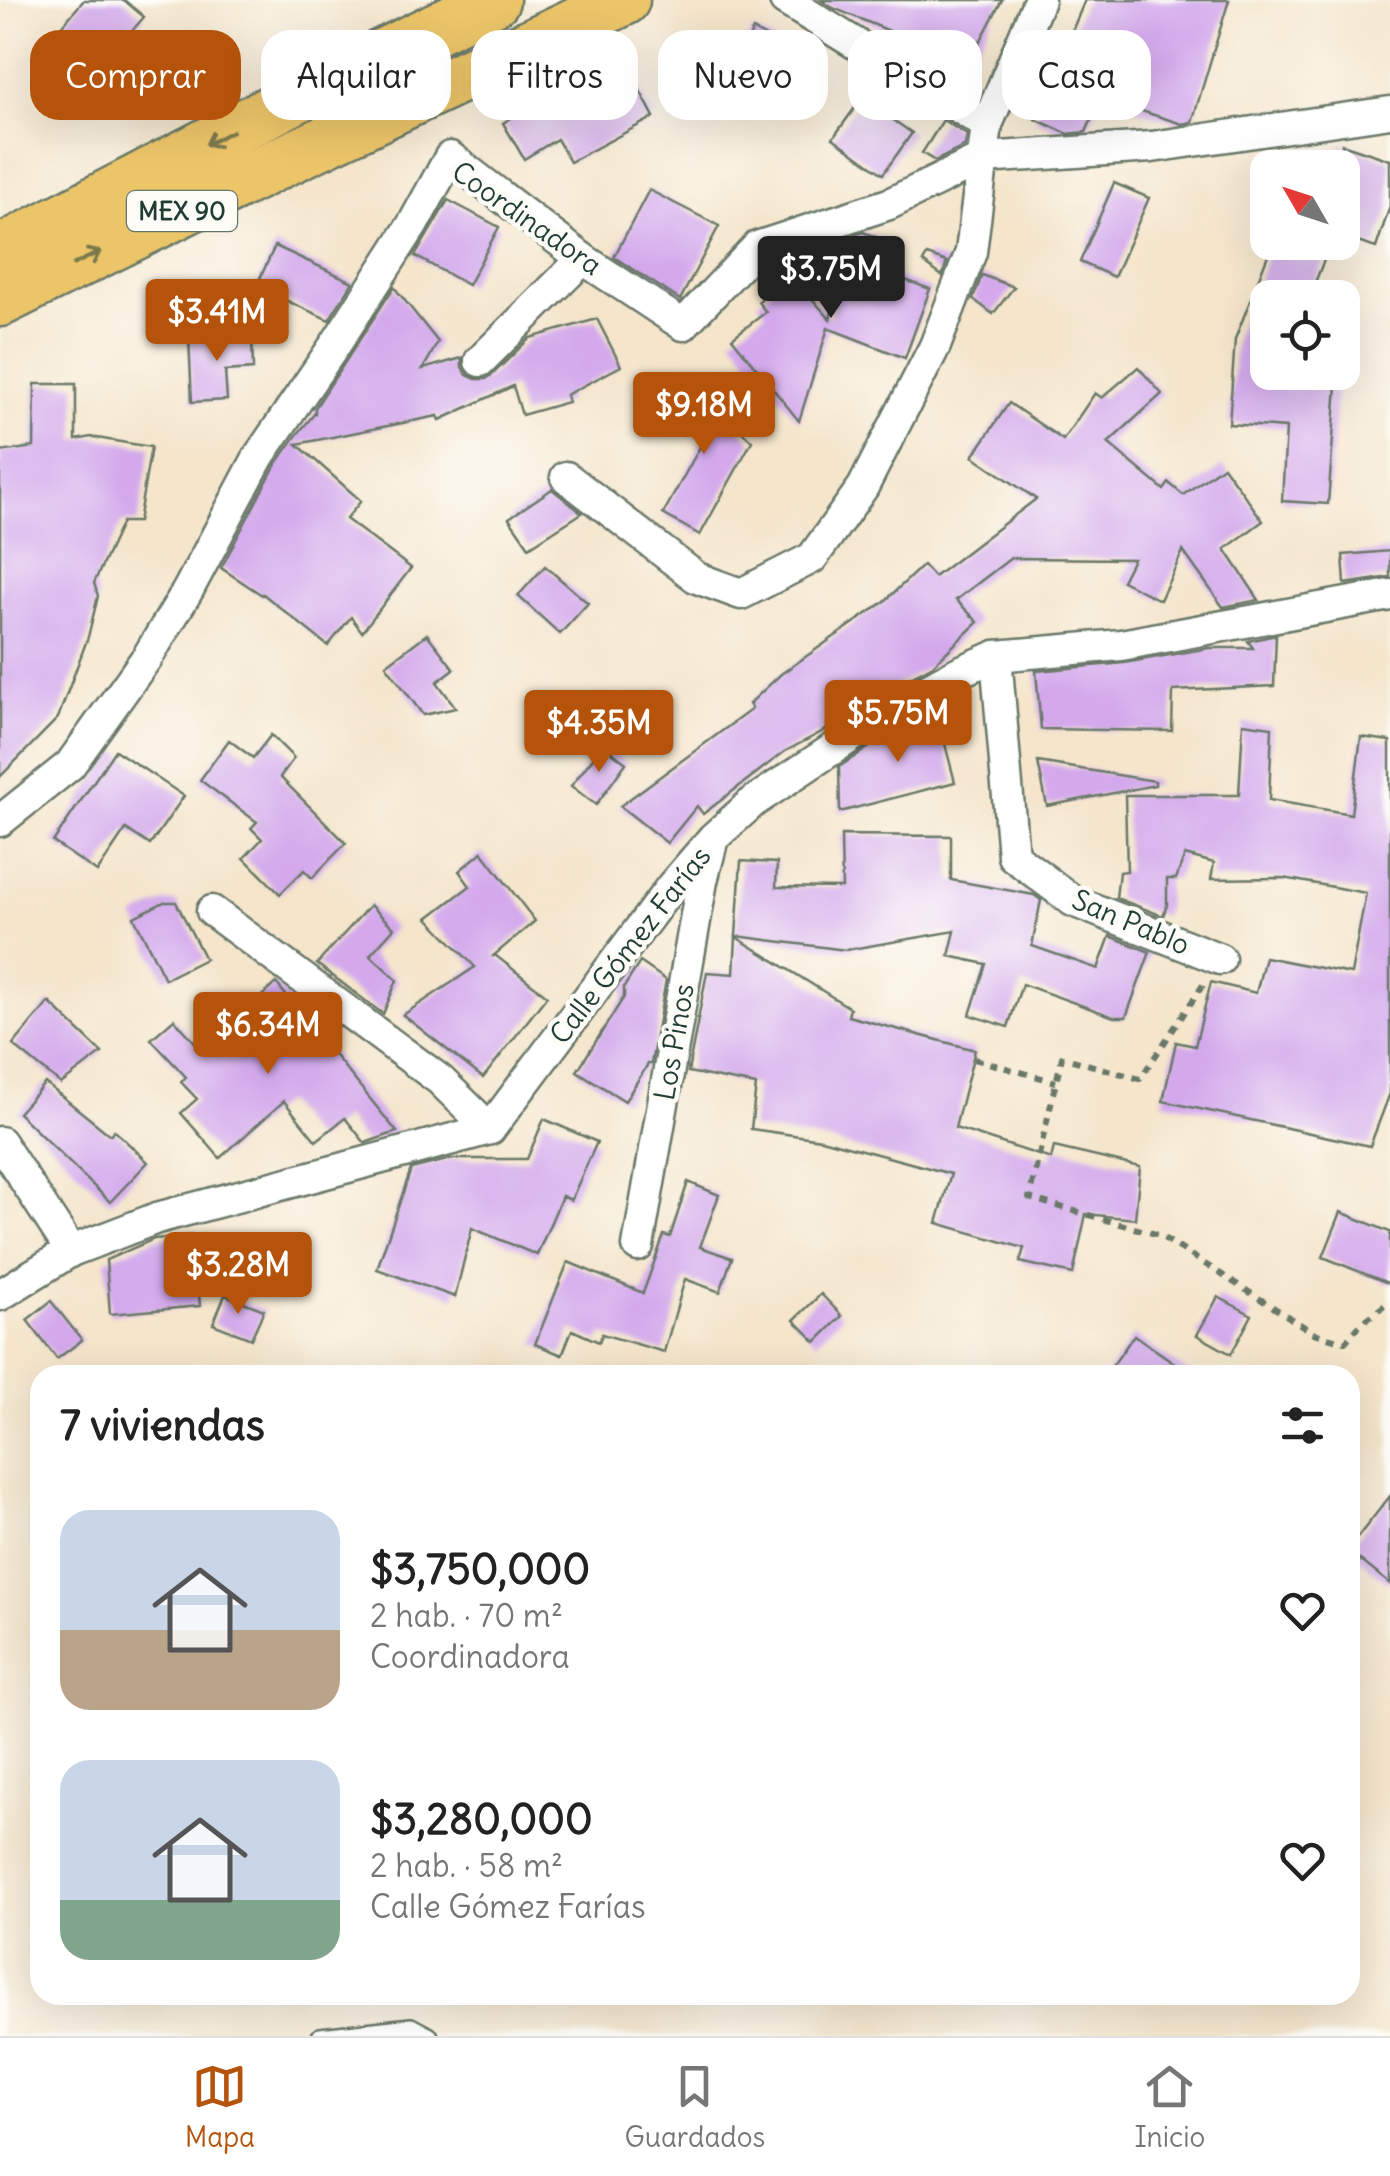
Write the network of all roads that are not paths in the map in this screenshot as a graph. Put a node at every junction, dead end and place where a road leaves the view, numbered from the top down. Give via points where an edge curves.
1 (494, 0) edge
2 (624, 0) edge
3 (785, 0) edge
4 (1039, 0) edge
5 (1390, 112) edge
6 (987, 126) junction
7 (984, 158) junction
8 (0, 251) edge
9 (583, 259) junction
10 (0, 301) edge
11 (480, 360) dead end
12 (566, 478) dead end
13 (1390, 595) edge
14 (996, 656) junction
15 (0, 821) edge
16 (713, 838) junction
17 (212, 911) dead end
18 (1220, 959) road end
19 (490, 1130) junction
20 (0, 1142) edge
21 (638, 1246) dead end
22 (71, 1251) junction
23 (0, 1295) edge
24 (320, 2036) edge
25 (430, 2036) edge

1 -> 8 main road, MEX 90
10 -> 2 main road, MEX 90
3 - 6 street
4 - 6 street
5 - 7 street via 1152,147
6 - 7 street
7 - 9 street, Coordinadora via 888,204 757,247 683,324
7 - 12 street via 971,252 935,346 864,487 812,558 742,594 697,578
9 - 11 street
9 - 15 street, Coordinadora via 450,156 413,224 259,456 148,656 70,766
13 - 14 street, Calle Gómez Farías via 1121,645
14 - 16 street, Calle Gómez Farías via 902,704 753,802
14 - 18 street, San Pablo via 1014,856 1074,901
16 - 19 street, Calle Gómez Farías
16 - 21 street, Los Pinos
17 - 19 street via 440,1080
19 - 22 street via 157,1218
20 - 22 street
22 - 23 street
24 - 25 lane via 411,2026

